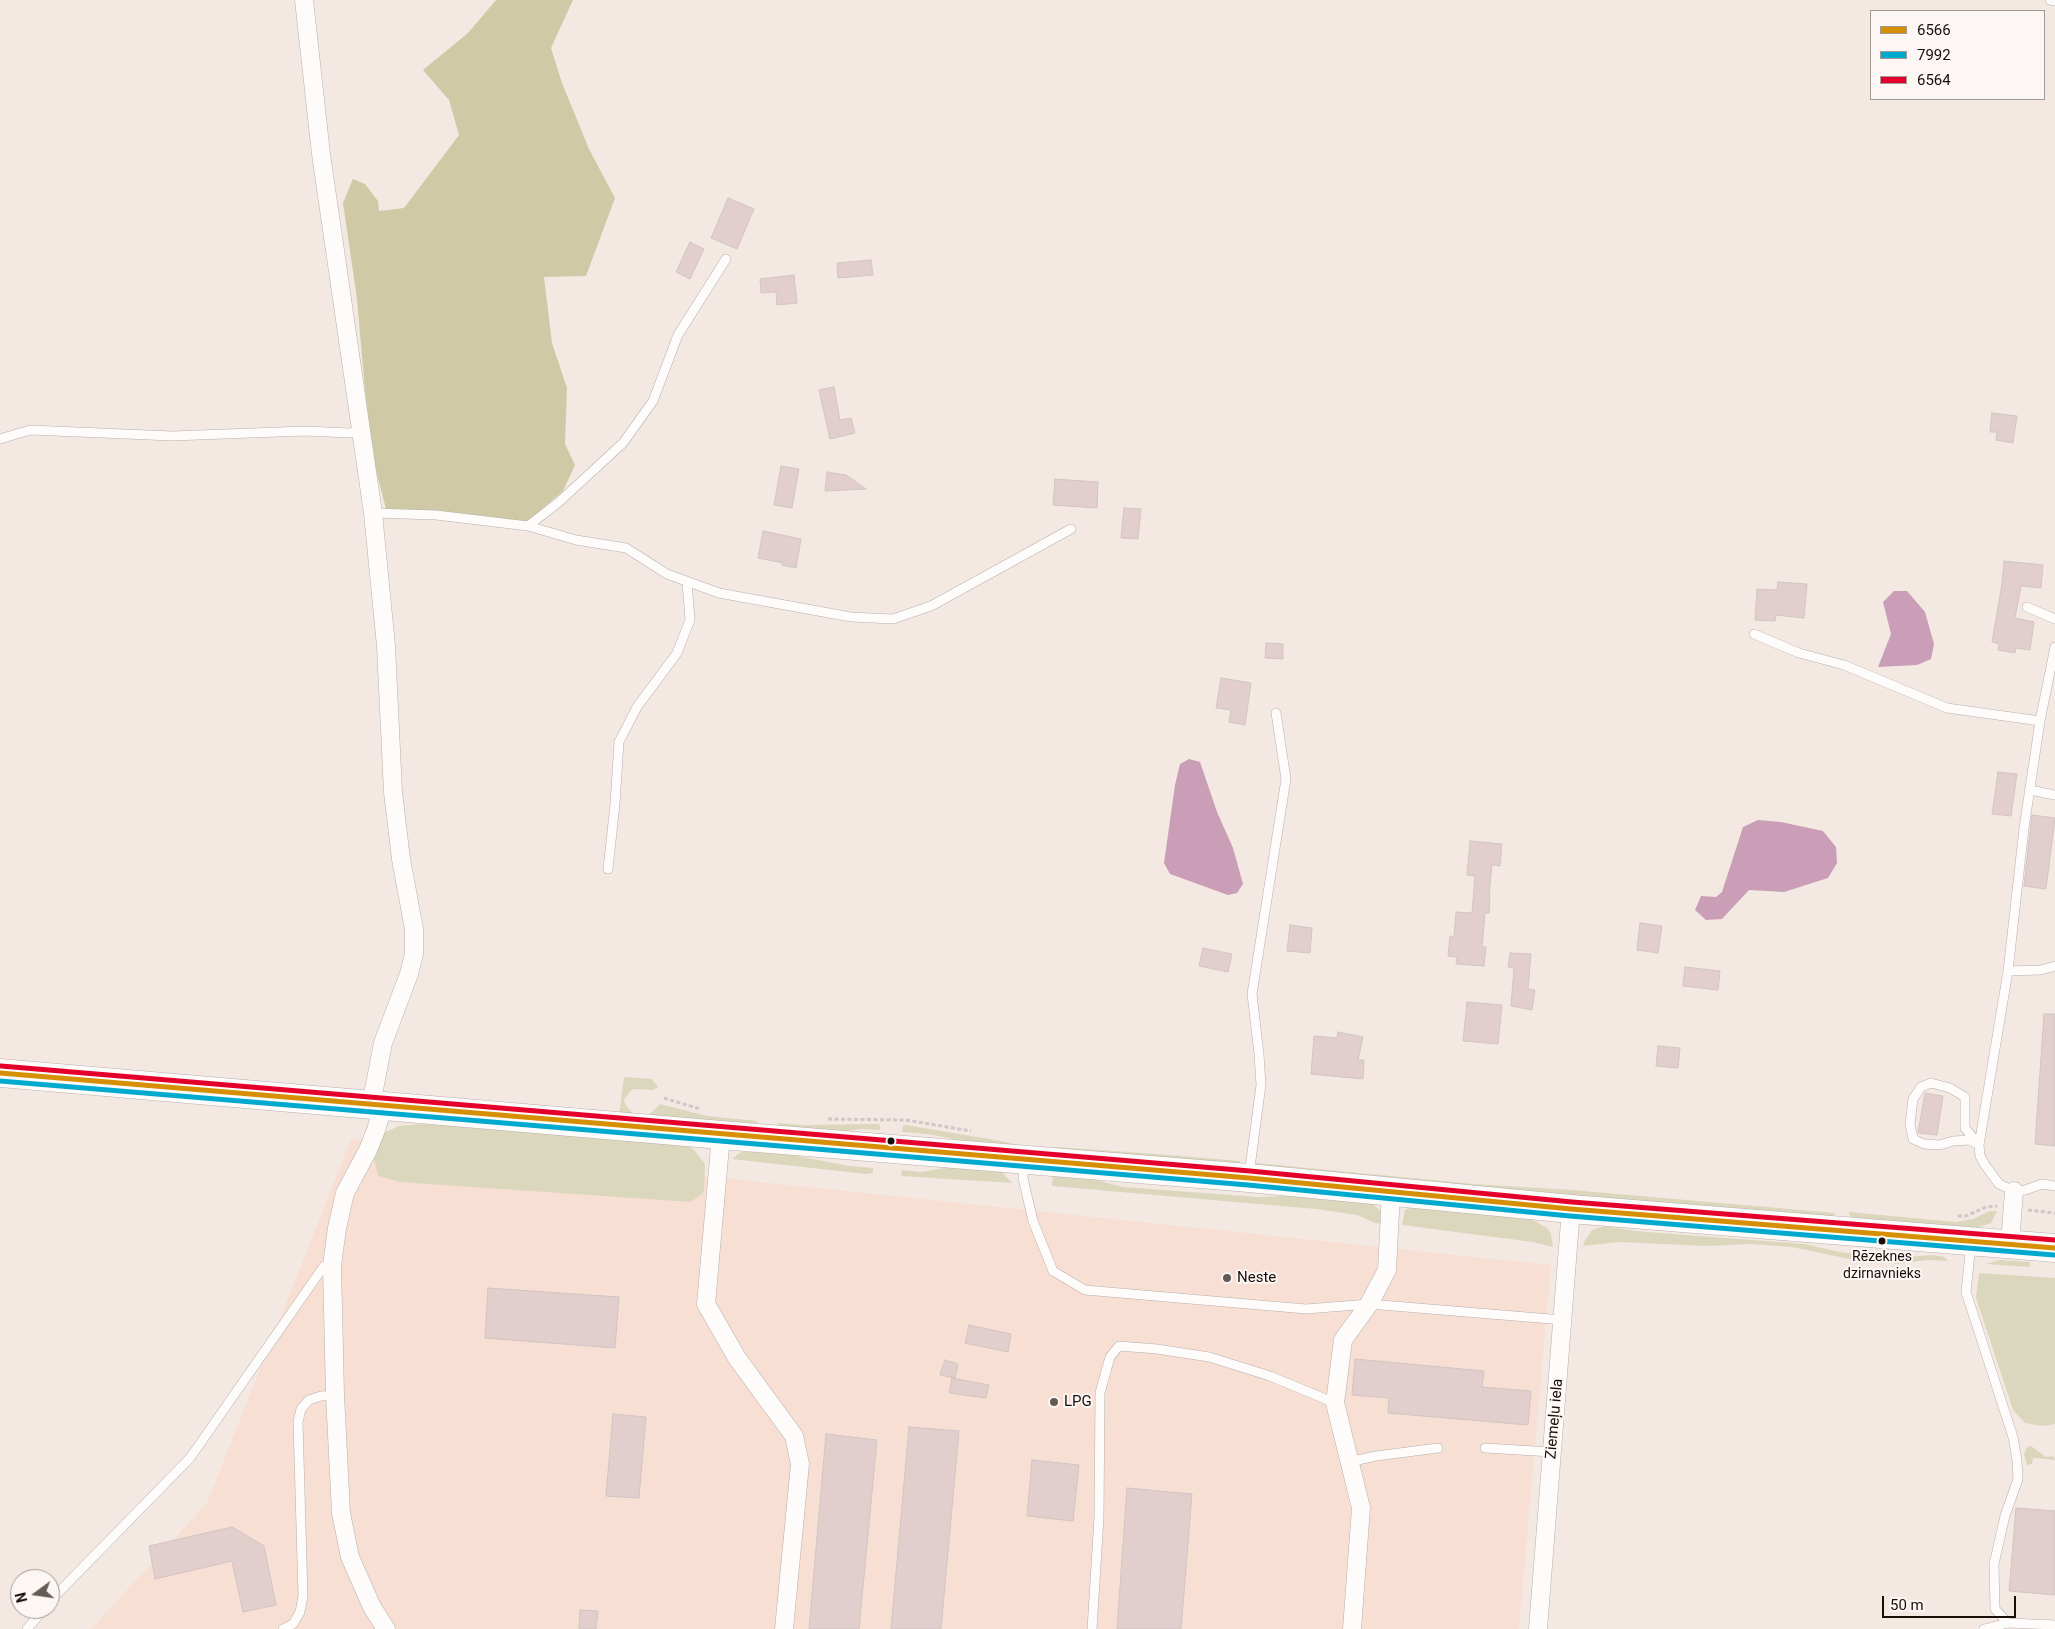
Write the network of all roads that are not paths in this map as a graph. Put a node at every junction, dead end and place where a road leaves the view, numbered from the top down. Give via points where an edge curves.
1 (304, 0) edge
2 (2050, 0) edge
3 (2055, 1) edge
4 (726, 259) dead end
5 (362, 432) junction
6 (0, 439) edge
7 (373, 513) junction
8 (528, 526) junction
9 (1071, 529) dead end
10 (687, 582) junction
11 (2027, 606) dead end
12 (2055, 619) edge
13 (1754, 634) dead end
14 (2055, 646) edge
15 (1276, 713) dead end
16 (2040, 721) junction
17 (2030, 790) junction
18 (2055, 795) edge
19 (608, 869) dead end
20 (2055, 966) edge
21 (2008, 971) junction
22 (0, 1073) edge
23 (377, 1106) junction
24 (721, 1135) junction
25 (1979, 1146) junction
26 (1024, 1160) junction
27 (1249, 1178) junction
28 (2055, 1186) edge
29 (2014, 1191) junction
30 (1391, 1192) junction
31 (1571, 1209) junction
32 (1971, 1241) junction
33 (2010, 1244) junction
34 (2055, 1248) edge
35 (332, 1266) junction
36 (1369, 1304) junction
37 (1563, 1320) junction
38 (335, 1395) junction
39 (1335, 1403) junction
40 (1438, 1448) dead end
41 (1485, 1448) dead end
42 (1552, 1452) junction
43 (1350, 1462) junction
44 (60, 1591) edge
45 (36, 1619) edge
46 (2008, 1622) junction
47 (2055, 1625) edge
48 (27, 1629) edge
49 (283, 1629) edge
50 (386, 1629) edge
51 (784, 1629) edge
52 (1092, 1629) edge
53 (1352, 1629) edge
54 (1538, 1629) edge
55 (1984, 1629) edge

1 - 5 street via 321,154
2 - 3 lane
4 - 8 lane via 678,334 653,401 628,436 559,502
5 - 6 lane via 172,436 30,430
5 - 7 street
7 - 8 lane via 436,515
7 - 23 street via 386,646 394,801 415,941 409,974 383,1043
8 - 10 lane via 576,540 626,548 667,574
9 - 10 lane via 931,606 893,619 851,617 799,608 719,593
10 - 19 lane via 690,620 677,653 637,707 619,742
11 - 12 lane
13 - 16 lane via 1799,653 1844,665 1947,708
14 - 16 lane
15 - 27 lane via 1286,779 1252,994 1261,1085
16 - 17 lane
17 - 18 lane
17 - 21 lane
20 - 21 lane
21 - 25 lane
22 - 23 main road
23 - 24 main road
23 - 35 street via 370,1143 345,1193
24 - 26 main road
24 - 51 street via 706,1304 737,1358 794,1436 800,1464
25 - 25 lane via 1966,1128 1965,1096 1931,1083 1921,1087 1914,1100 1910,1124 1913,1139 1940,1145 1970,1140
25 - 29 lane via 1980,1156 1999,1184
26 - 27 main road
26 - 36 lane via 1024,1178 1033,1221 1053,1271 1085,1290 1306,1308
27 - 30 main road
28 - 29 lane via 2042,1184
29 - 33 street
30 - 31 main road
30 - 36 street via 1387,1270
31 - 32 main road
31 - 37 street, Ziemeļu iela
32 - 33 main road
32 - 46 lane via 1966,1292 2013,1437 2017,1460 2018,1479 1994,1564 1995,1610
33 - 34 main road
35 - 38 street
35 - 44 lane via 324,1266 190,1458
36 - 37 lane
36 - 39 street via 1343,1340
37 - 42 street, Ziemeļu iela
38 - 49 lane via 309,1400 301,1409 298,1422 304,1596 300,1612 292,1624
38 - 50 street via 344,1534 350,1557 372,1608
39 - 43 street
39 - 52 lane via 1270,1376 1210,1357 1119,1346 1110,1357 1100,1393 1099,1517
40 - 43 lane
41 - 42 lane
42 - 54 street, Ziemeļu iela
43 - 53 street via 1361,1508
45 - 48 lane
46 - 47 lane
46 - 55 lane

